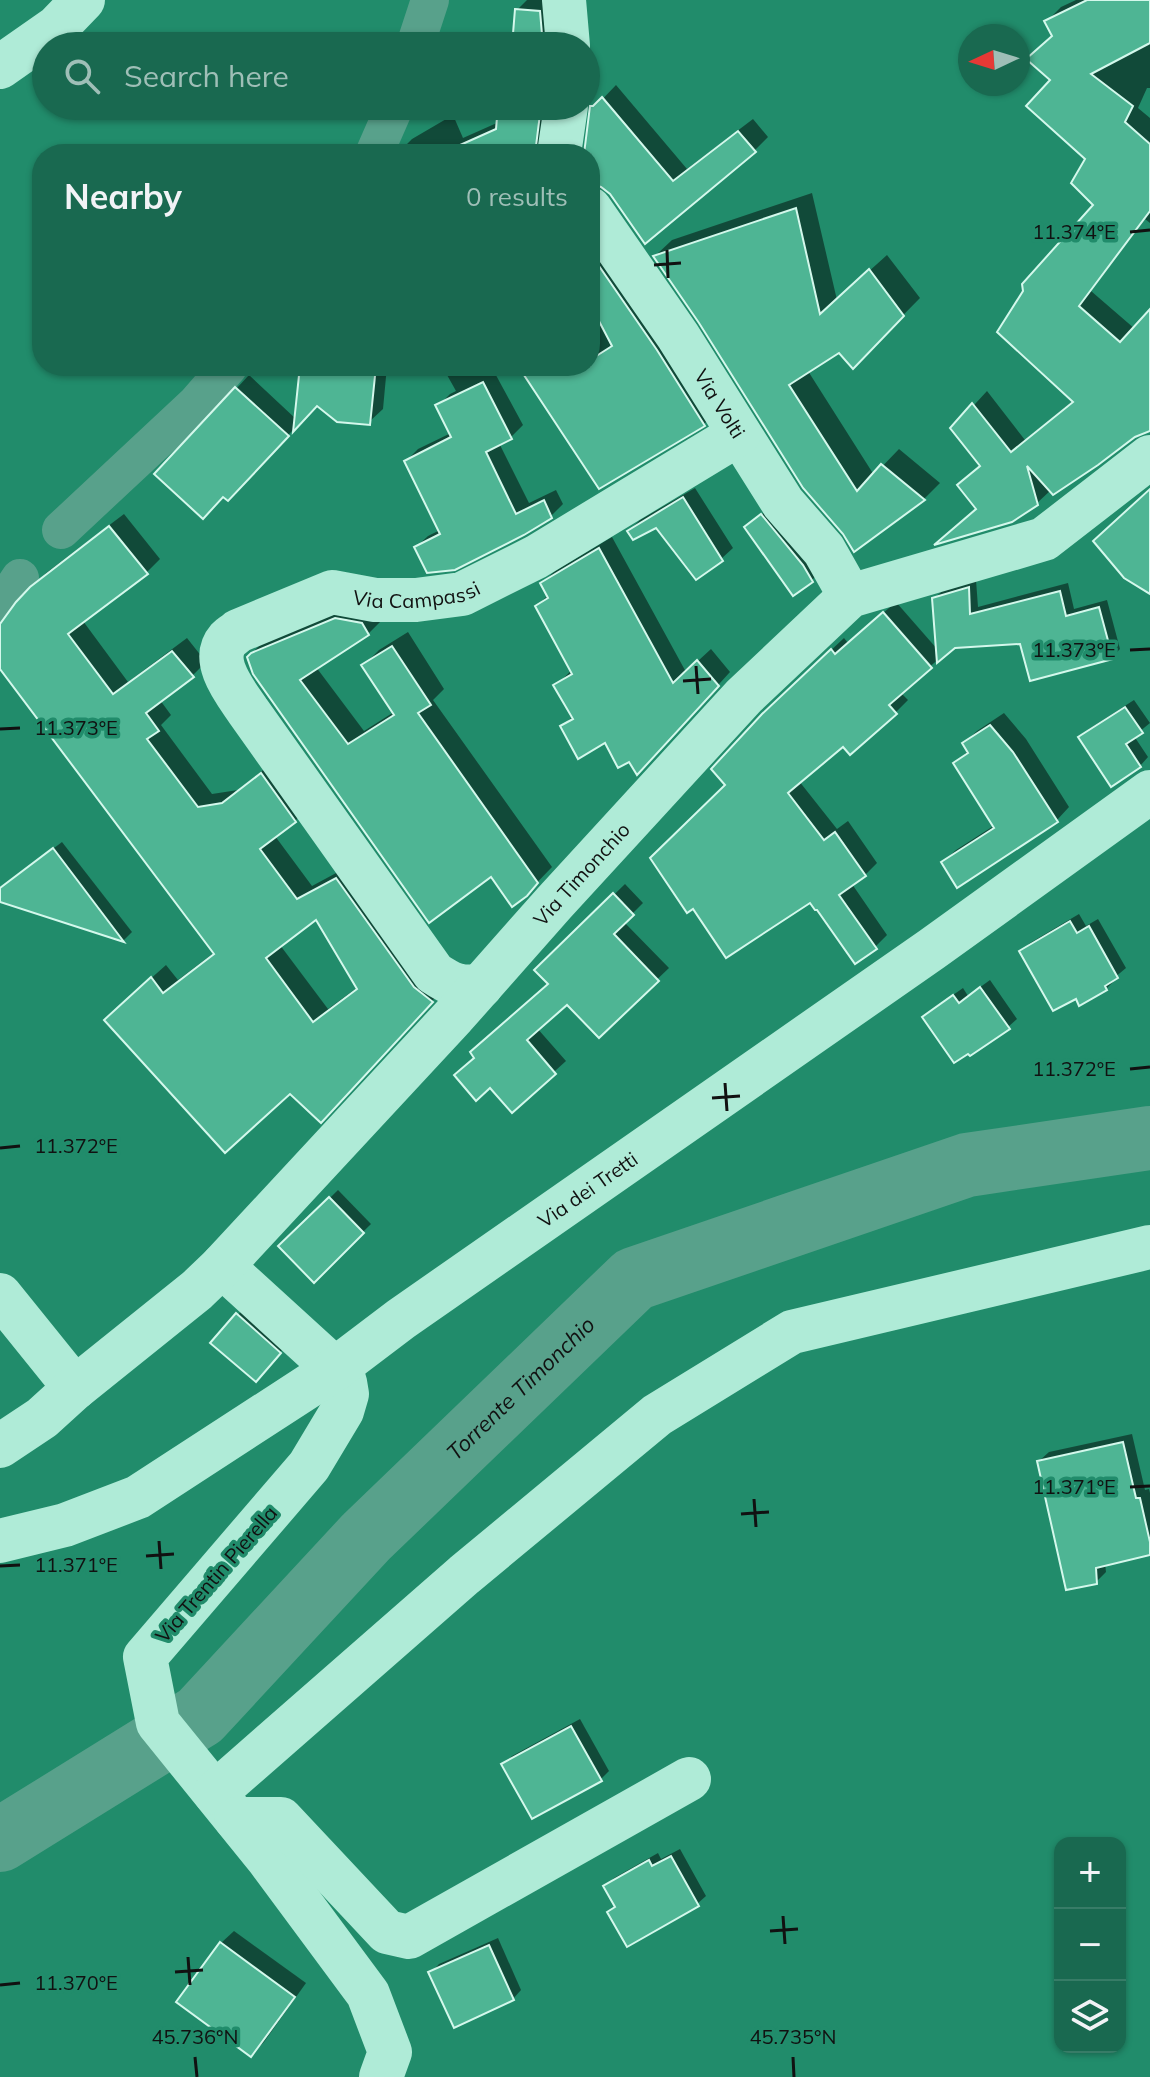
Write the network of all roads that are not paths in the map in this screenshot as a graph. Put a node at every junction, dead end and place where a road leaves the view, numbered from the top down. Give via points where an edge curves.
1 (83, 0) edge
2 (564, 0) edge
3 (50, 32) edge
4 (567, 32) edge
5 (32, 45) edge
6 (0, 67) edge
7 (564, 120) edge
8 (560, 144) edge
9 (600, 223) edge
10 (739, 434) junction
11 (1150, 457) edge
12 (850, 596) junction
13 (1150, 792) edge
14 (481, 986) junction
15 (1150, 1247) edge
16 (222, 1266) junction
17 (0, 1295) edge
18 (335, 1369) junction
19 (75, 1388) junction
20 (0, 1446) edge
21 (0, 1541) edge
22 (689, 1779) dead end
23 (216, 1794) junction
24 (381, 2077) edge

1 - 3 street
2 - 4 street
5 - 6 street
7 - 8 street
9 - 10 street, Via Volti
10 - 12 street, Via Volti via 783,503 824,550
10 - 14 street, Via Campassi via 536,557 462,594 375,600 332,592 238,631 221,652 224,671 248,711 434,973 451,985
11 - 12 street, Via Timonchio via 1044,539
12 - 14 street, Via Timonchio via 744,696
13 - 18 street, Via dei Tretti
14 - 16 street, Via Timonchio
15 - 23 street via 792,1332 657,1415 464,1575
16 - 18 street
16 - 19 street, Via Timonchio
17 - 19 street
18 - 21 street, Via dei Tretti via 138,1497 65,1525
18 - 23 street, Via Trentin Pierella via 347,1394 309,1466 145,1657 158,1723
19 - 20 street, Via Timonchio
22 - 23 street via 409,1937 387,1932 281,1819
23 - 24 street, Via Trentin Pierella via 368,1994 390,2052

